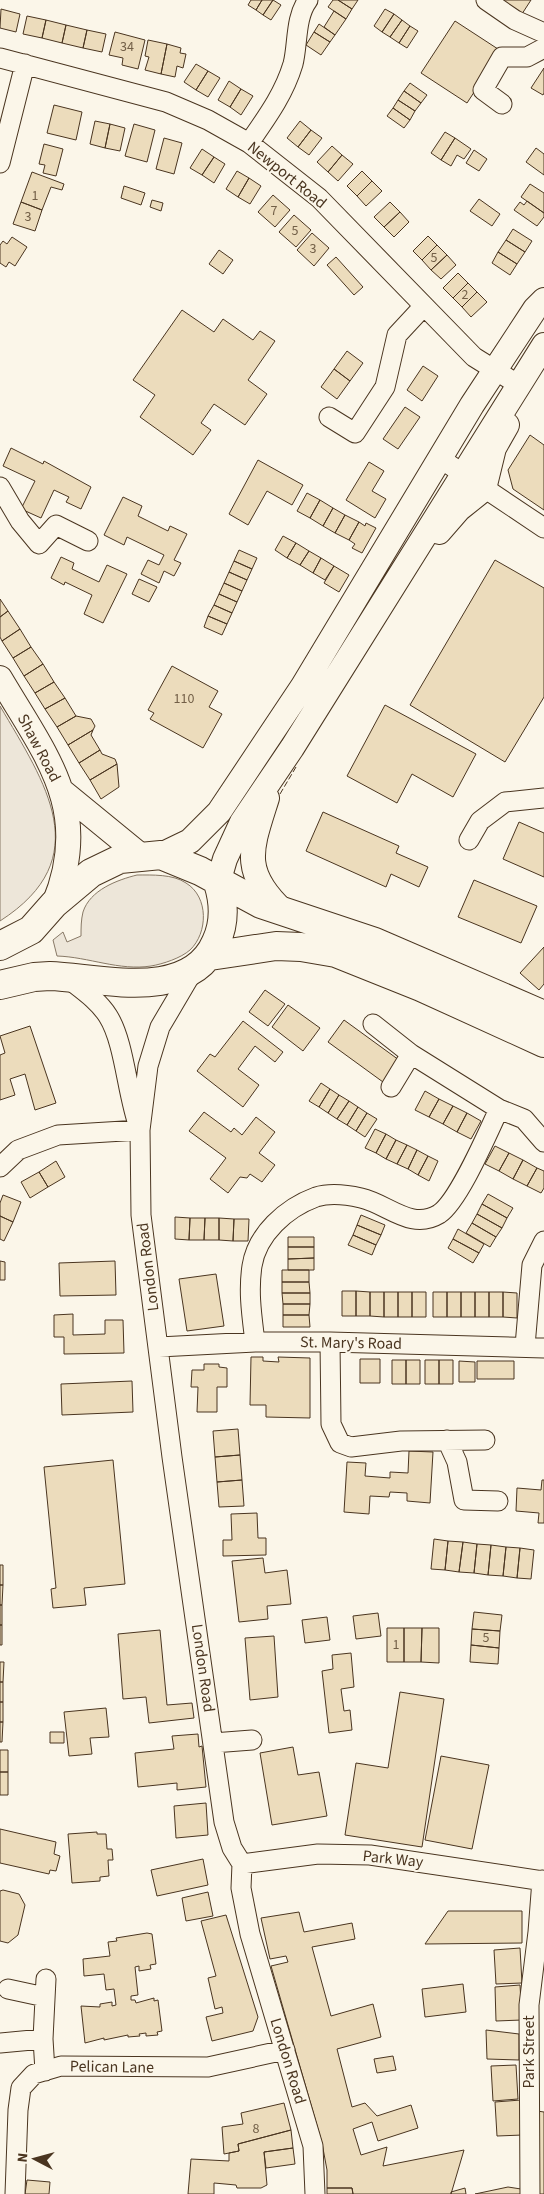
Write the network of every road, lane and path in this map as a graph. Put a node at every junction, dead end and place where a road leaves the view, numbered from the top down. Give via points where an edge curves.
1 (486, 0) edge
2 (304, 1) edge
3 (543, 34) edge
4 (0, 58) edge
5 (25, 64) junction
6 (502, 104) dead end
7 (250, 143) junction
8 (0, 163) edge
9 (544, 300) edge
10 (423, 307) junction
11 (544, 344) edge
12 (496, 371) junction
13 (519, 385) junction
14 (329, 417) dead end
15 (441, 459) junction
16 (462, 473) junction
17 (0, 487) edge
18 (484, 489) junction
19 (544, 528) edge
20 (88, 541) dead end
21 (398, 580) junction
22 (0, 678) edge
23 (275, 775) junction
24 (63, 792) junction
25 (544, 798) edge
26 (469, 840) dead end
27 (151, 855) junction
28 (218, 883) junction
29 (54, 904) junction
30 (287, 914) junction
31 (0, 946) edge
32 (202, 964) junction
33 (65, 976) junction
34 (0, 985) edge
35 (544, 1015) edge
36 (373, 1024) dead end
37 (544, 1043) edge
38 (411, 1054) junction
39 (391, 1087) dead end
40 (499, 1109) junction
41 (140, 1130) junction
42 (544, 1142) edge
43 (0, 1167) edge
44 (544, 1241) edge
45 (255, 1342) junction
46 (330, 1342) junction
47 (159, 1347) junction
48 (535, 1347) edge
49 (447, 1440) junction
50 (485, 1440) dead end
51 (498, 1501) dead end
52 (252, 1740) dead end
53 (213, 1743) junction
54 (242, 1864) junction
55 (543, 1880) edge
56 (8, 1989) dead end
57 (43, 2039) junction
58 (0, 2043) edge
59 (284, 2050) junction
60 (45, 2071) junction
61 (15, 2194) edge
62 (315, 2194) edge
63 (530, 2194) edge

1 - 3 street
2 - 7 street via 293,63 282,95
3 - 6 street via 527,56 502,58 483,90
4 - 5 street, Newport Road
5 - 7 street, Newport Road via 166,102
5 - 8 street
7 - 10 street, Newport Road via 320,198
9 - 12 main road
10 - 12 street, Newport Road via 474,357
10 - 14 street via 397,335 386,387 355,433
11 - 13 main road
12 - 13 street, Newport Road
12 - 15 main road
13 - 16 main road
13 - 18 main road via 509,423 494,448
15 - 16 street
15 - 27 main road via 303,686 219,812 190,841
16 - 18 street
16 - 21 main road
17 - 20 street via 20,521 39,544 56,525
18 - 19 street
18 - 21 main road via 459,509
21 - 23 main road
22 - 24 main road, Shaw Road
23 - 28 main road via 242,822
23 - 30 main road via 258,827 252,859 262,888
24 - 27 main road, Shaw Road
24 - 29 main road, Shaw Road via 70,828 69,844 65,876
25 - 26 street via 505,802 480,821
27 - 28 highway via 187,865
27 - 29 highway via 120,859 91,872
28 - 30 highway
28 - 32 highway via 222,895 222,924
29 - 31 highway via 31,930
30 - 35 highway via 375,942
32 - 33 highway via 173,978 143,982
32 - 37 highway via 276,946 336,953
32 - 41 street, London Road via 167,1013 151,1051
33 - 34 highway via 34,976
33 - 41 street, London Road via 98,1003 111,1022
36 - 38 street
38 - 39 street
38 - 40 street
40 - 42 street via 524,1119
40 - 45 street via 466,1176 448,1207 439,1214 420,1220 409,1219 364,1199 341,1195 317,1197 288,1210 263,1236 252,1264 249,1296
41 - 43 street via 58,1135 18,1150
41 - 47 street, London Road via 141,1215
44 - 48 street via 532,1264
45 - 46 street, St. Mary's Road
45 - 47 street, St. Mary's Road
46 - 48 street, St. Mary's Road
46 - 49 street via 331,1424 340,1443 351,1447
47 - 53 street, London Road
49 - 50 street
49 - 51 street via 457,1462 464,1500
52 - 53 street
53 - 54 street, London Road via 224,1822 232,1848
54 - 55 street, Park Way via 318,1854 370,1855
54 - 59 street, London Road via 241,1888 250,1934
55 - 63 street, Park Street via 529,2005
56 - 57 street via 46,1988
57 - 58 street
57 - 60 street
59 - 60 street, Pelican Lane via 208,2067 61,2066
59 - 62 street, London Road via 313,2146
60 - 61 street, Pelican Lane via 34,2074 21,2088

